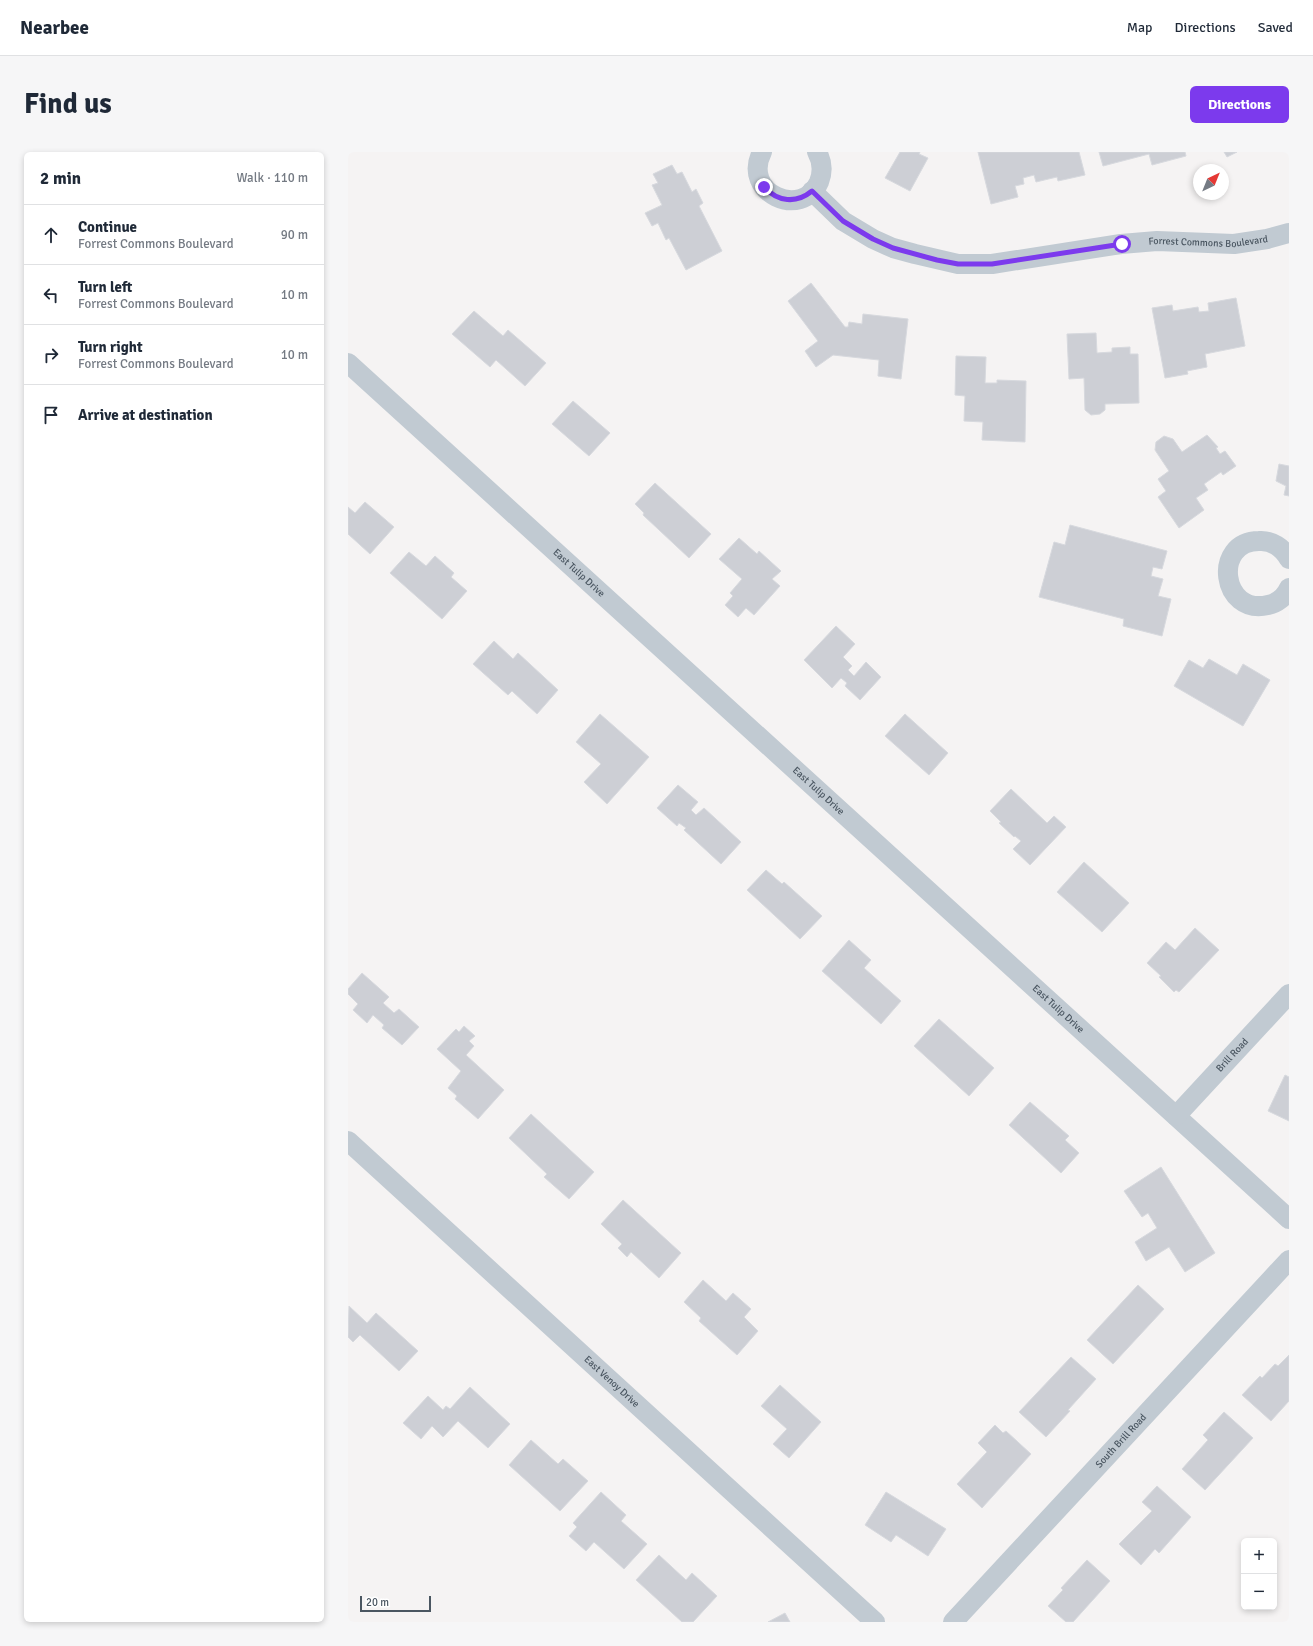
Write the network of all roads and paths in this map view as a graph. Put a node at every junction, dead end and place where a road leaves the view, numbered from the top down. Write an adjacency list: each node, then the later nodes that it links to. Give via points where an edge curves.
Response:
1 (762, 152): 3 (street, via 758,173 769,193 791,200 799,199)
2 (817, 152): 3 (street, via 821,161 821,177)
3 (812, 191): 4 (street, Forrest Commons Boulevard, via 843,221 873,239 893,248 958,264 992,264 1157,241 1239,244)
4 (1289, 233)
5 (348, 363): 9 (street, East Tulip Drive)
6 (1289, 558): 7 (street, via 1279,546 1258,540 1239,548 1234,553 1227,573 1234,593 1251,605 1272,604 1284,596)
7 (1289, 588)
8 (1289, 994): 9 (street, Brill Road)
9 (1176, 1116): 11 (street, East Tulip Drive)
10 (348, 1141): 13 (street, East Venoy Drive)
11 (1289, 1219)
12 (1289, 1260): 14 (street, South Brill Road)
13 (875, 1622)
14 (953, 1622)

